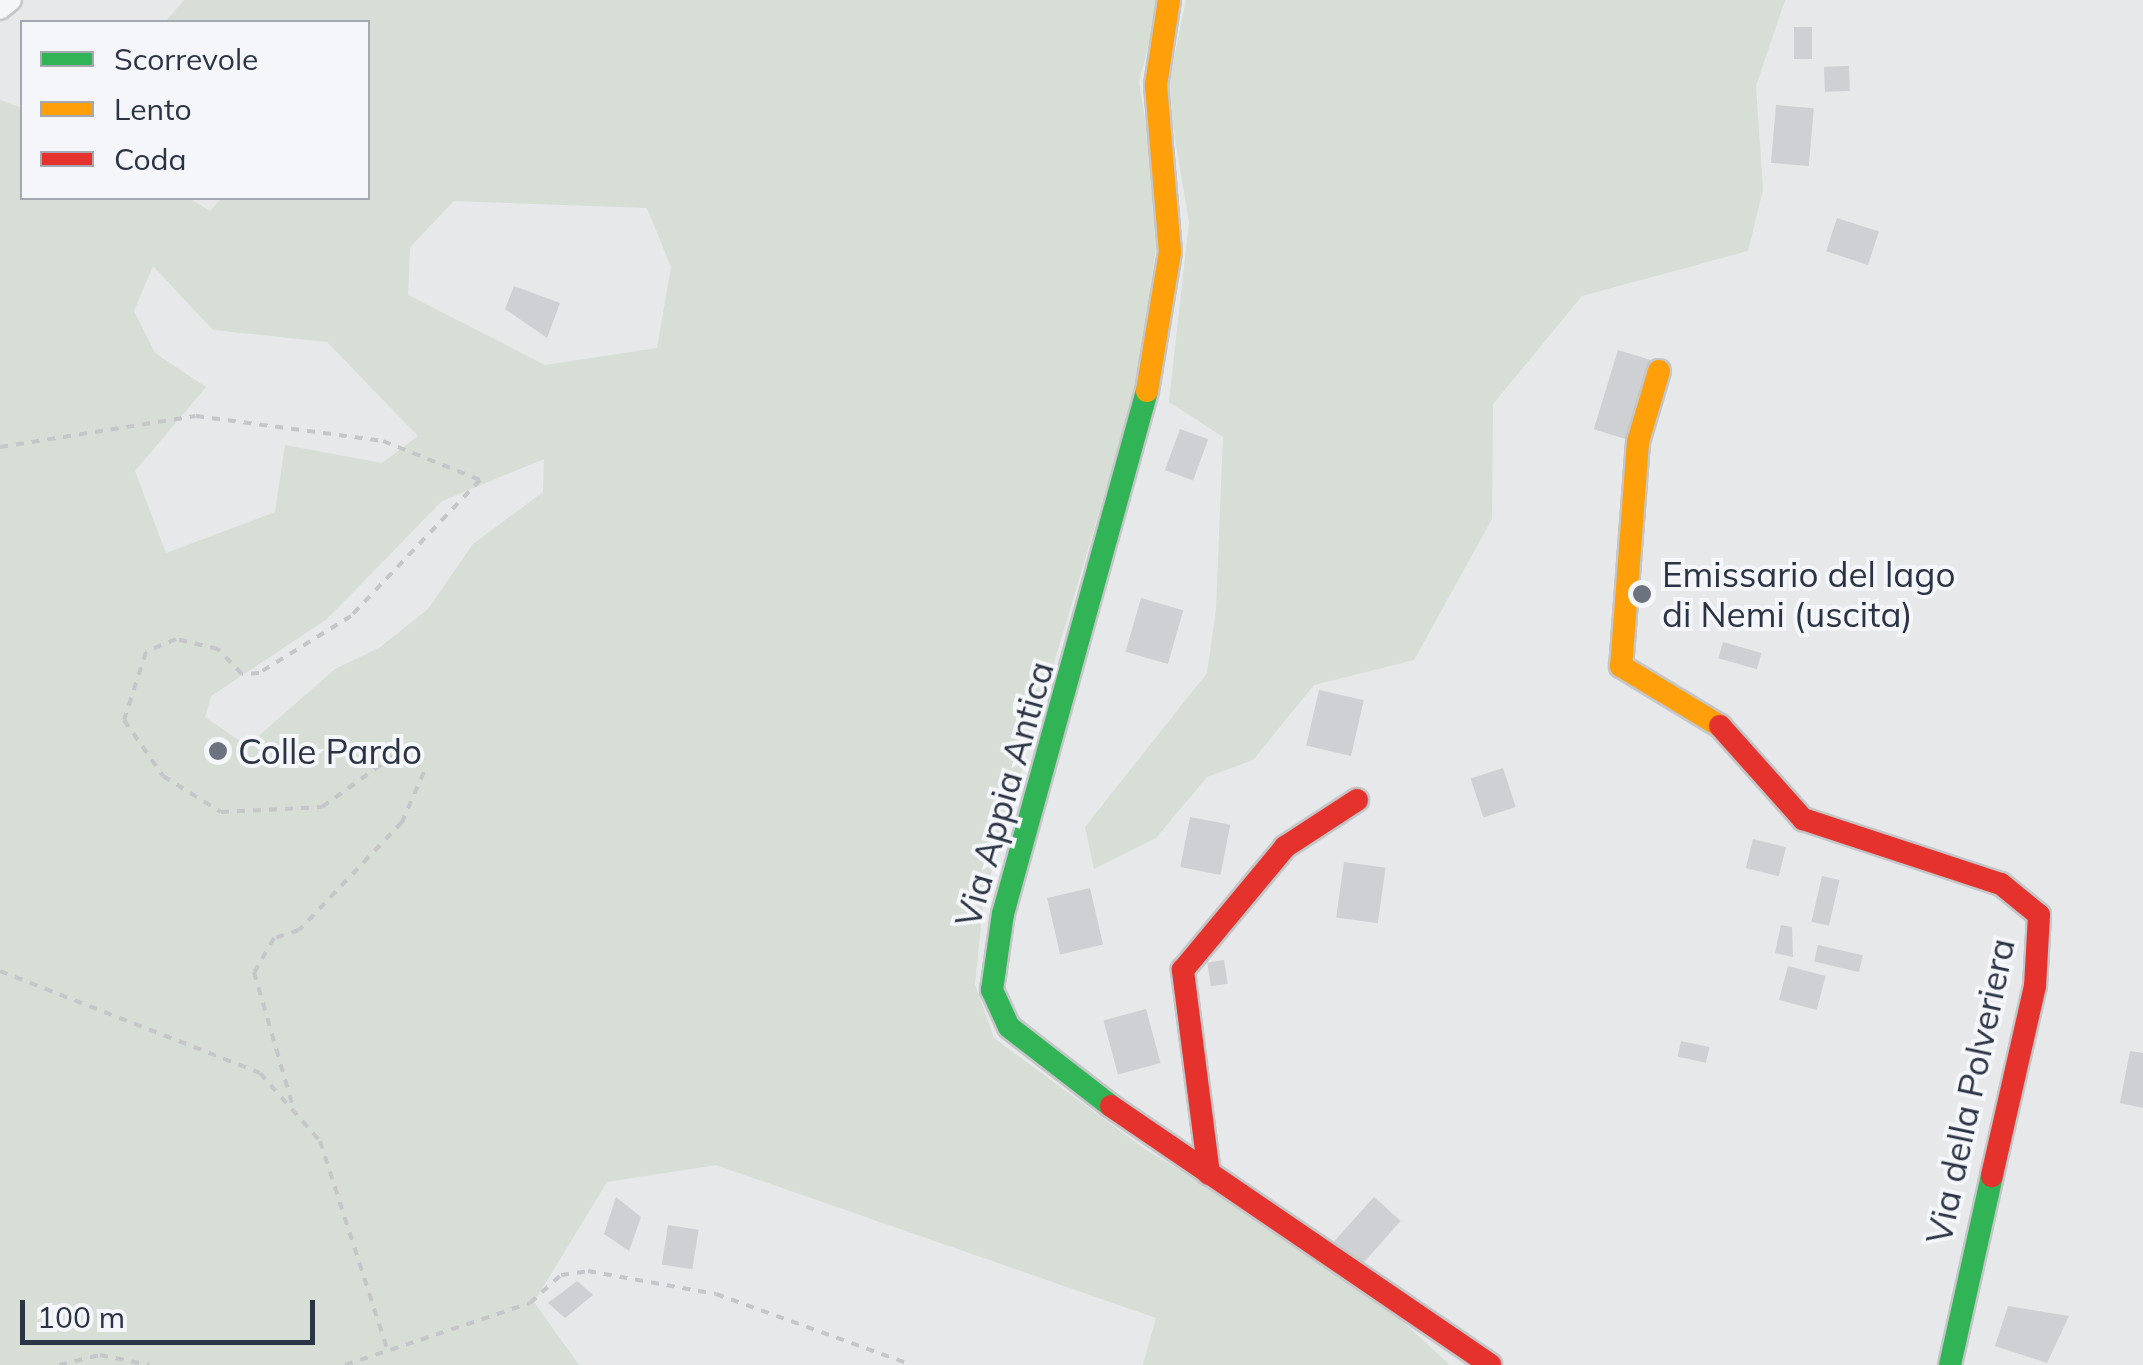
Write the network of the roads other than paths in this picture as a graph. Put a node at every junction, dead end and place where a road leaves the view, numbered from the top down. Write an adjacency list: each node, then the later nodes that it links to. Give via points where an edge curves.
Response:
1 (11, 0): 3 (street)
2 (1169, 0): 6 (street, Via Appia Antica, via 1156,70 1170,231 1156,356 991,980 1024,1044)
3 (0, 9)
4 (1660, 371): 8 (street, Via della Polveriera, via 1638,442 1621,666 1712,716 1804,819 2001,884 2038,910 2035,986)
5 (1357, 800): 6 (street, via 1285,847 1183,970)
6 (1209, 1174): 7 (street, Via Appia Antica)
7 (1490, 1365)
8 (1950, 1365)

